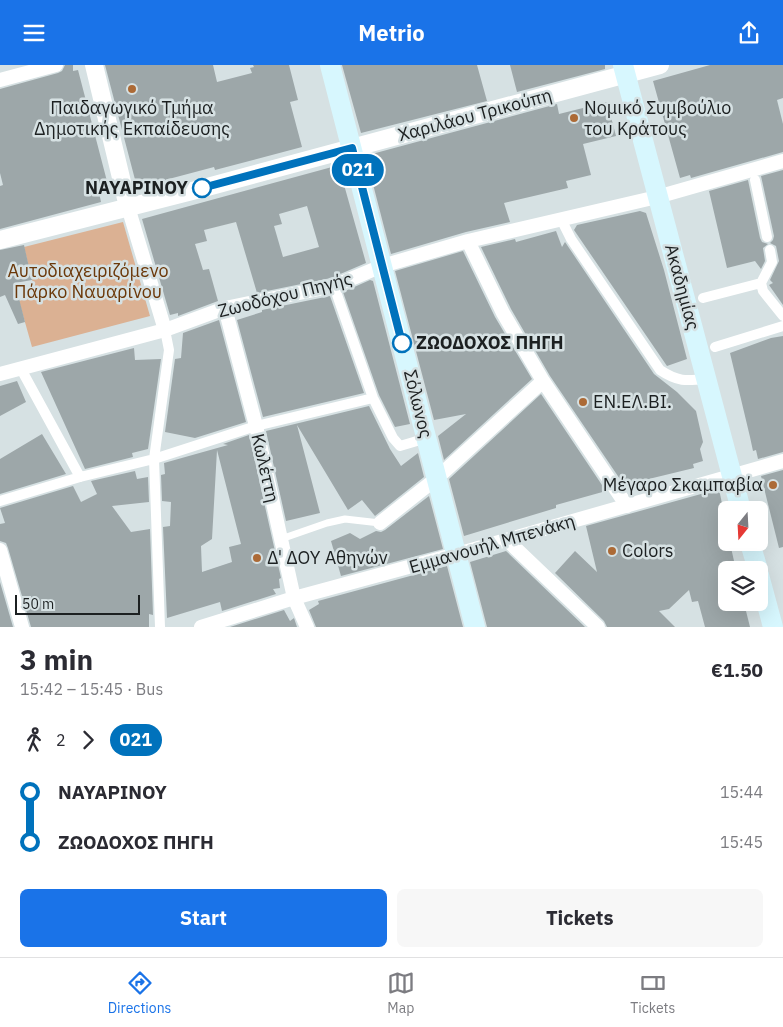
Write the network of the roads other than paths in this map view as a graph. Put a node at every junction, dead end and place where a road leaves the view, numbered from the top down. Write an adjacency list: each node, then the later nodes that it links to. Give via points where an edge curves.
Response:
1 (56, 65): 6 (street)
2 (94, 65): 11 (street)
3 (330, 65): 7 (main road, Σόλωνος)
4 (660, 65): 5 (street, Χαριλάου Τρικούπη)
5 (624, 70): 7 (street, Χαριλάου Τρικούπη); 10 (main road, Ακαδημίας)
6 (0, 80)
7 (352, 148): 11 (street, Χαριλάου Τρικούπη); 17 (main road, Σόλωνος)
8 (783, 161): 10 (street, Ζωοδόχου Πηγής)
9 (755, 180): 13 (street)
10 (658, 197): 12 (street, Ζωοδόχου Πηγής); 28 (main road, Ακαδημίας)
11 (128, 207): 14 (street, Χαριλάου Τρικούπη); 24 (street)
12 (561, 219): 15 (street, Ζωοδόχου Πηγής); 28 (street, via 571,239 660,370 672,378 687,381)
13 (767, 237)
14 (0, 240)
15 (468, 241): 17 (street, Ζωοδόχου Πηγής); 29 (street, via 503,313)
16 (770, 251): 18 (street, via 772,262)
17 (382, 266): 19 (street, Ζωοδόχου Πηγής); 32 (main road, Σόλωνος)
18 (761, 283): 20 (street); 22 (street, via 763,291)
19 (334, 286): 21 (street, Ζωοδόχου Πηγής); 30 (street)
20 (703, 298)
21 (225, 308): 24 (street, Ζωοδόχου Πηγής); 31 (street, Κωλέττη)
22 (783, 316)
23 (783, 326): 25 (street)
24 (165, 331): 26 (street, Ζωοδόχου Πηγής); 33 (street, via 169,351)
25 (715, 347)
26 (21, 369): 27 (street, Ζωοδόχου Πηγής); 36 (street)
27 (0, 374)
28 (706, 379): 35 (main road, Ακαδημίας)
29 (543, 381): 37 (street); 40 (street)
30 (373, 398): 31 (street); 32 (street, via 400,446)
31 (256, 426): 33 (street); 42 (street, Κωλέττη)
32 (426, 438): 37 (main road, Σόλωνος)
33 (154, 459): 36 (street); 49 (street)
34 (783, 461): 35 (street, Εμμανουήλ Μπενάκη)
35 (732, 475): 39 (main road, Ακαδημίας); 40 (street, Εμμανουήλ Μπενάκη)
36 (80, 477): 38 (street)
37 (437, 478): 41 (street); 45 (main road, Σόλωνος)
38 (0, 501)
39 (739, 501)
40 (627, 505): 43 (street, Εμμανουήλ Μπενάκη)
41 (380, 523): 42 (lane, via 344,519)
42 (282, 539): 46 (street, Κωλέττη)
43 (507, 540): 45 (street, Εμμανουήλ Μπενάκη); 53 (street)
44 (0, 550): 48 (street)
45 (456, 554): 46 (street, Εμμανουήλ Μπενάκη); 52 (main road, Σόλωνος)
46 (294, 598): 50 (street, Εμμανουήλ Μπενάκη); 51 (street, Κωλέττη)
47 (768, 608): 54 (main road)
48 (22, 627)
49 (160, 627)
50 (201, 627)
51 (307, 627)
52 (475, 627)
53 (598, 627)
54 (773, 627)

